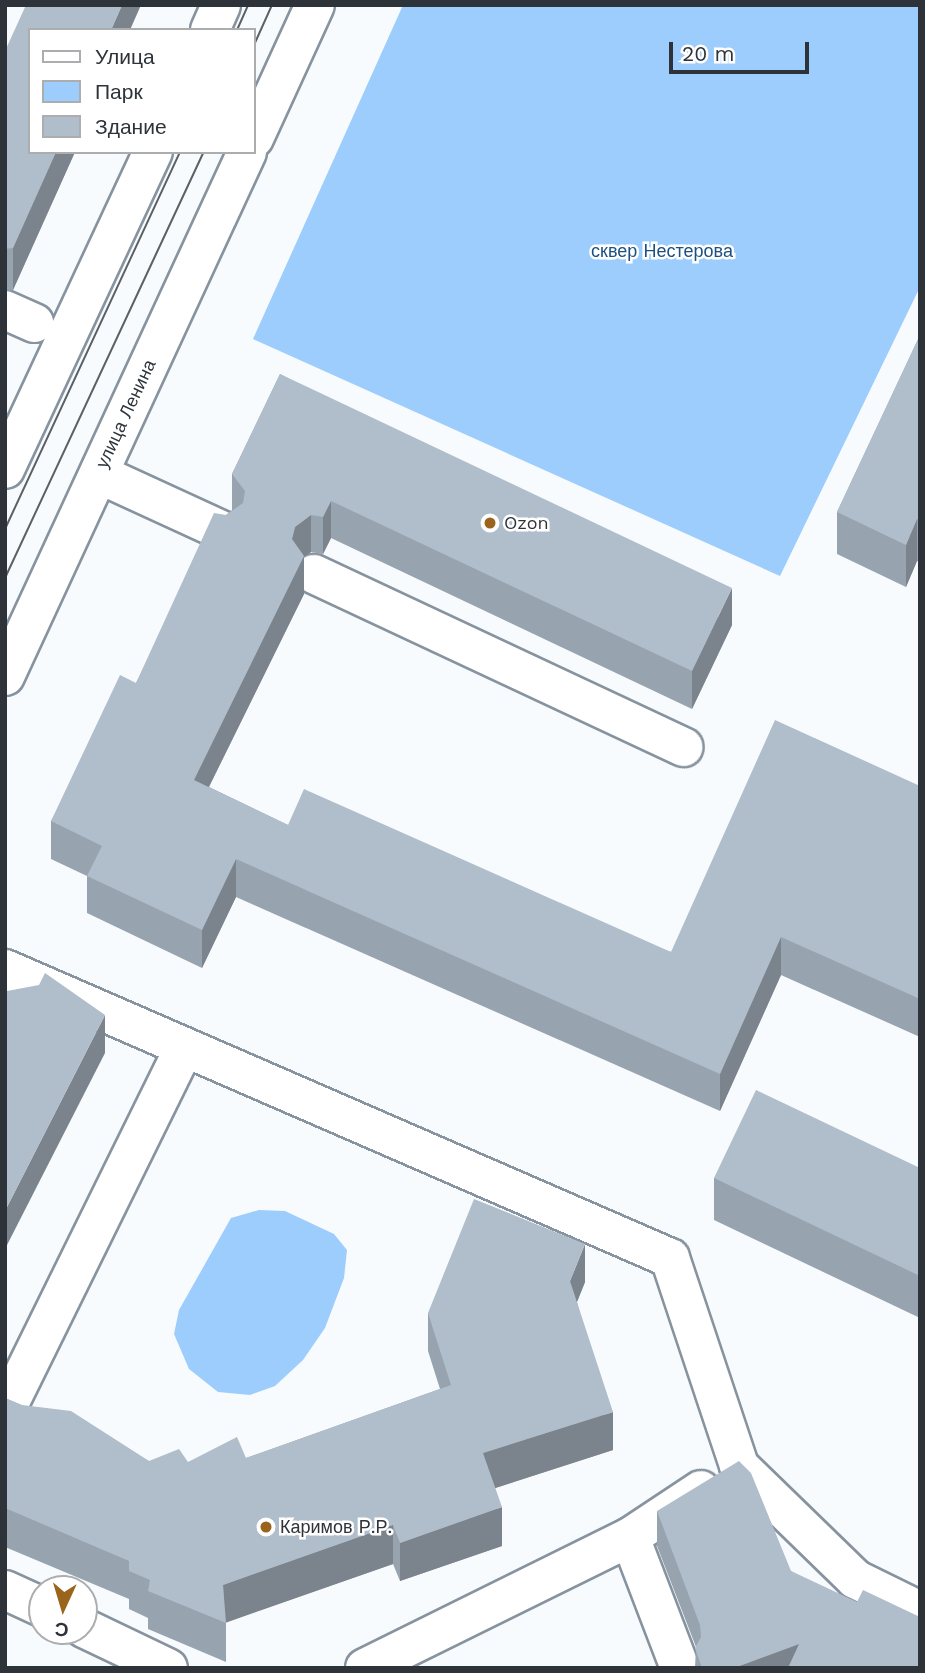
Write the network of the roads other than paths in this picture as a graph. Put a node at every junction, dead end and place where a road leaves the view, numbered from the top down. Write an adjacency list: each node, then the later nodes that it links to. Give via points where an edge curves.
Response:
1 (221, 5): 3 (street)
2 (315, 5): 4 (street)
3 (210, 28)
4 (256, 134)
5 (152, 154): 7 (street)
6 (246, 154): 8 (street, улица Ленина)
7 (5, 469)
8 (99, 474): 9 (street); 11 (street, улица Ленина)
9 (223, 531)
10 (314, 574): 12 (street)
11 (5, 676)
12 (683, 747)
13 (5, 969): 14 (street)
14 (183, 1050): 15 (street); 16 (street, via 670,1258)
15 (5, 1412)
16 (738, 1466): 17 (street); 20 (street, via 855,1579)
17 (630, 1537): 23 (street); 24 (street)
18 (5, 1590): 19 (street)
19 (28, 1601)
20 (920, 1611)
21 (98, 1635): 22 (street)
22 (167, 1668)
23 (365, 1668)
24 (680, 1668)

